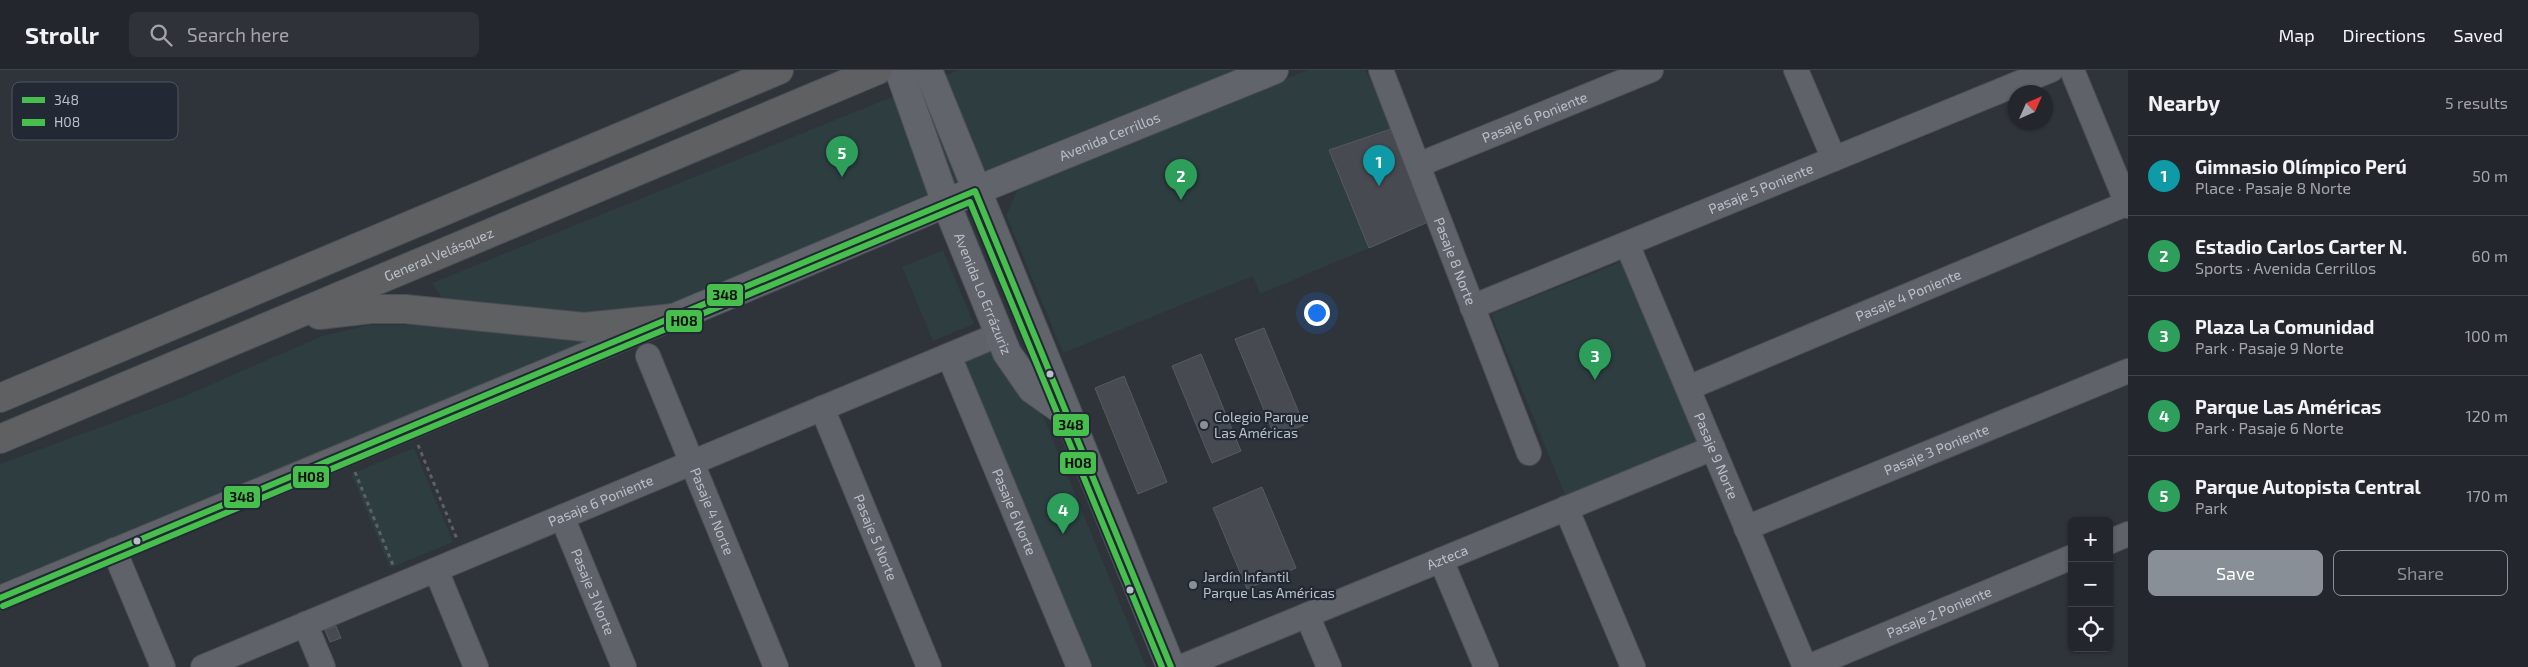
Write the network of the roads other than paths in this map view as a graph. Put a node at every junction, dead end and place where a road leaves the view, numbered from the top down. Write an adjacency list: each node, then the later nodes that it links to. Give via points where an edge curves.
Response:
1 (780, 70): 24 (highway)
2 (928, 70): 12 (main road)
3 (1274, 70): 12 (main road, Avenida Cerrillos)
4 (1381, 70): 11 (street, Pasaje 8 Norte)
5 (1651, 70): 11 (street, Pasaje 6 Poniente)
6 (1796, 70): 10 (street)
7 (2051, 70): 10 (street, Pasaje 5 Poniente)
8 (2072, 70): 14 (street)
9 (884, 71): 13 (main road, Avenida Lo Errázuriz); 18 (highway, General Velásquez)
10 (1834, 159): 15 (street, Pasaje 5 Poniente)
11 (1418, 165): 16 (street, Pasaje 8 Norte)
12 (975, 191): 13 (main road, Avenida Cerrillos); 26 (main road)
13 (946, 203): 17 (main road, Avenida Cerrillos); 19 (main road, Avenida Lo Errázuriz)
14 (2128, 204): 23 (street, Pasaje 4 Poniente)
15 (1627, 244): 16 (street, Pasaje 5 Poniente); 23 (street, Pasaje 9 Norte)
16 (1472, 307): 29 (street, Pasaje 8 Norte)
17 (674, 318): 18 (highway, via 584,327 439,311 371,309); 36 (street)
18 (271, 325): 27 (highway, General Velásquez)
19 (1000, 334): 21 (street, Pasaje 6 Poniente); 26 (main road, Avenida Lo Errázuriz, via 1014,365 1032,389)
20 (648, 356): 30 (street, Pasaje 4 Norte)
21 (949, 356): 25 (street, Pasaje 6 Poniente); 50 (street, Pasaje 6 Norte)
22 (2128, 372): 33 (street, Pasaje 3 Poniente)
23 (1688, 388): 28 (street, Pasaje 9 Norte)
24 (0, 398)
25 (822, 408): 30 (street, Pasaje 6 Poniente); 49 (street, Pasaje 5 Norte)
26 (1066, 413): 51 (main road)
27 (0, 439)
28 (1713, 448): 31 (street, Azteca); 33 (street, Pasaje 9 Norte)
29 (1529, 453)
30 (692, 463): 32 (street, Pasaje 6 Poniente); 48 (street, Pasaje 4 Norte)
31 (1566, 508): 37 (street, Azteca); 55 (street)
32 (562, 517): 39 (street, Pasaje 6 Poniente); 47 (street, Pasaje 3 Norte)
33 (1746, 528): 56 (street, Pasaje 9 Norte)
34 (2128, 534): 35 (street)
35 (2113, 540)
36 (114, 550): 40 (street); 43 (street)
37 (1441, 560): 41 (street, Azteca); 54 (street)
38 (2068, 560): 56 (street, Pasaje 2 Poniente)
39 (436, 570): 42 (street, Pasaje 6 Poniente); 46 (street)
40 (0, 598)
41 (1307, 615): 52 (street, Azteca); 53 (street)
42 (305, 624): 44 (street, Pasaje 6 Poniente); 45 (street)
43 (163, 667)
44 (203, 667)
45 (323, 667)
46 (476, 667)
47 (624, 667)
48 (776, 667)
49 (929, 667)
50 (1079, 667)
51 (1171, 667)
52 (1181, 667)
53 (1329, 667)
54 (1486, 667)
55 (1633, 667)
56 (1806, 667)

